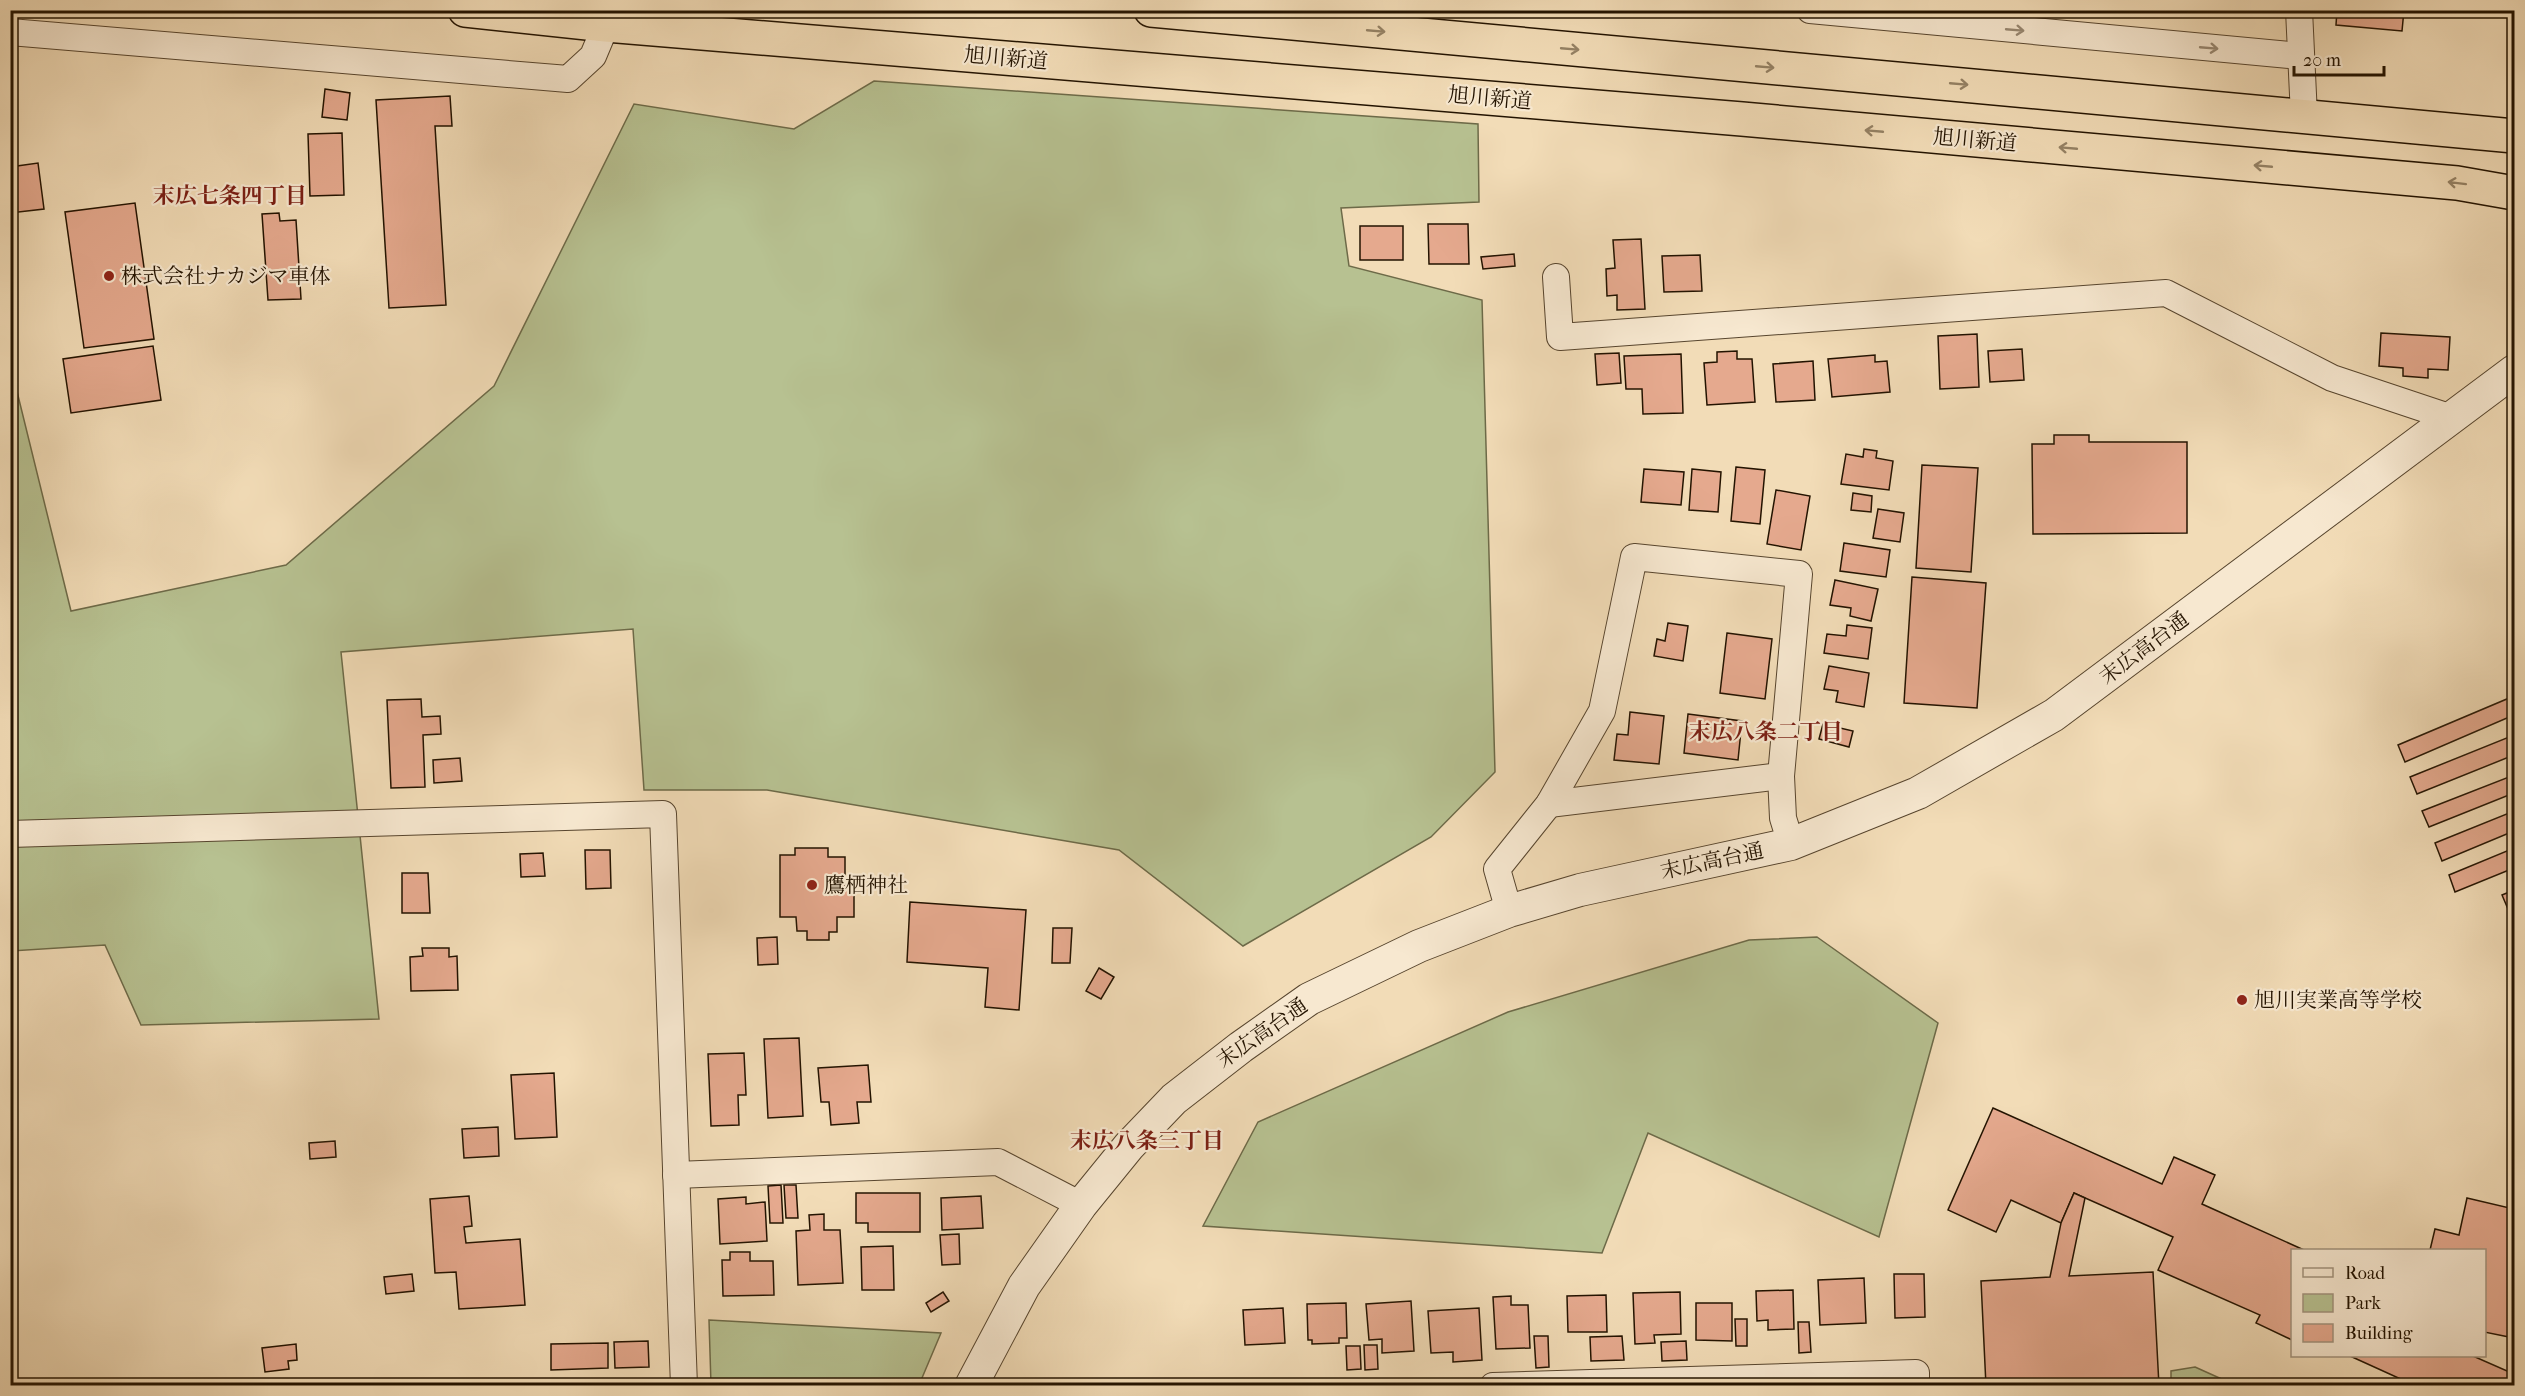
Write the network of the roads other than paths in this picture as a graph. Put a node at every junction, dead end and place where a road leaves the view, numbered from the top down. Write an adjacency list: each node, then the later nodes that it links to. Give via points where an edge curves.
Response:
1 (465, 10): 5 (highway, 旭川新道)
2 (1151, 10): 8 (highway, one-way to 8)
3 (1810, 10): 7 (street, one-way to 7)
4 (2299, 10): 7 (street)
5 (606, 25): 6 (street, via 593,56 568,79); 10 (highway, 旭川新道, one-way to 5, via 2457,183 1718,117)
6 (10, 32)
7 (2300, 56): 8 (street)
8 (2304, 116): 9 (highway)
9 (2514, 136)
10 (2514, 193)
11 (1556, 277): 13 (street, via 1560,337 2166,293 2331,378)
12 (2514, 371): 13 (street, 末広高台通)
13 (2452, 418): 17 (street, 末広高台通, via 2054,715 1918,793)
14 (1781, 776): 15 (street); 15 (street, via 1798,574 1634,556 1602,711); 17 (street, via 1783,818)
15 (1549, 804): 18 (street, via 1497,869)
16 (10, 834): 19 (street, via 663,814)
17 (1791, 844): 18 (street, 末広高台通, via 1580,890)
18 (1509, 911): 20 (street, 末広高台通, via 1419,946 1309,999 1174,1099 1128,1146)
19 (676, 1175): 20 (street, via 999,1162); 22 (street)
20 (1081, 1205): 23 (street, 末広高台通, via 1023,1286)
21 (1564, 1384): 24 (street); 25 (street, via 1916,1373)
22 (684, 1386)
23 (971, 1386)
24 (1493, 1386)
25 (1916, 1386)

